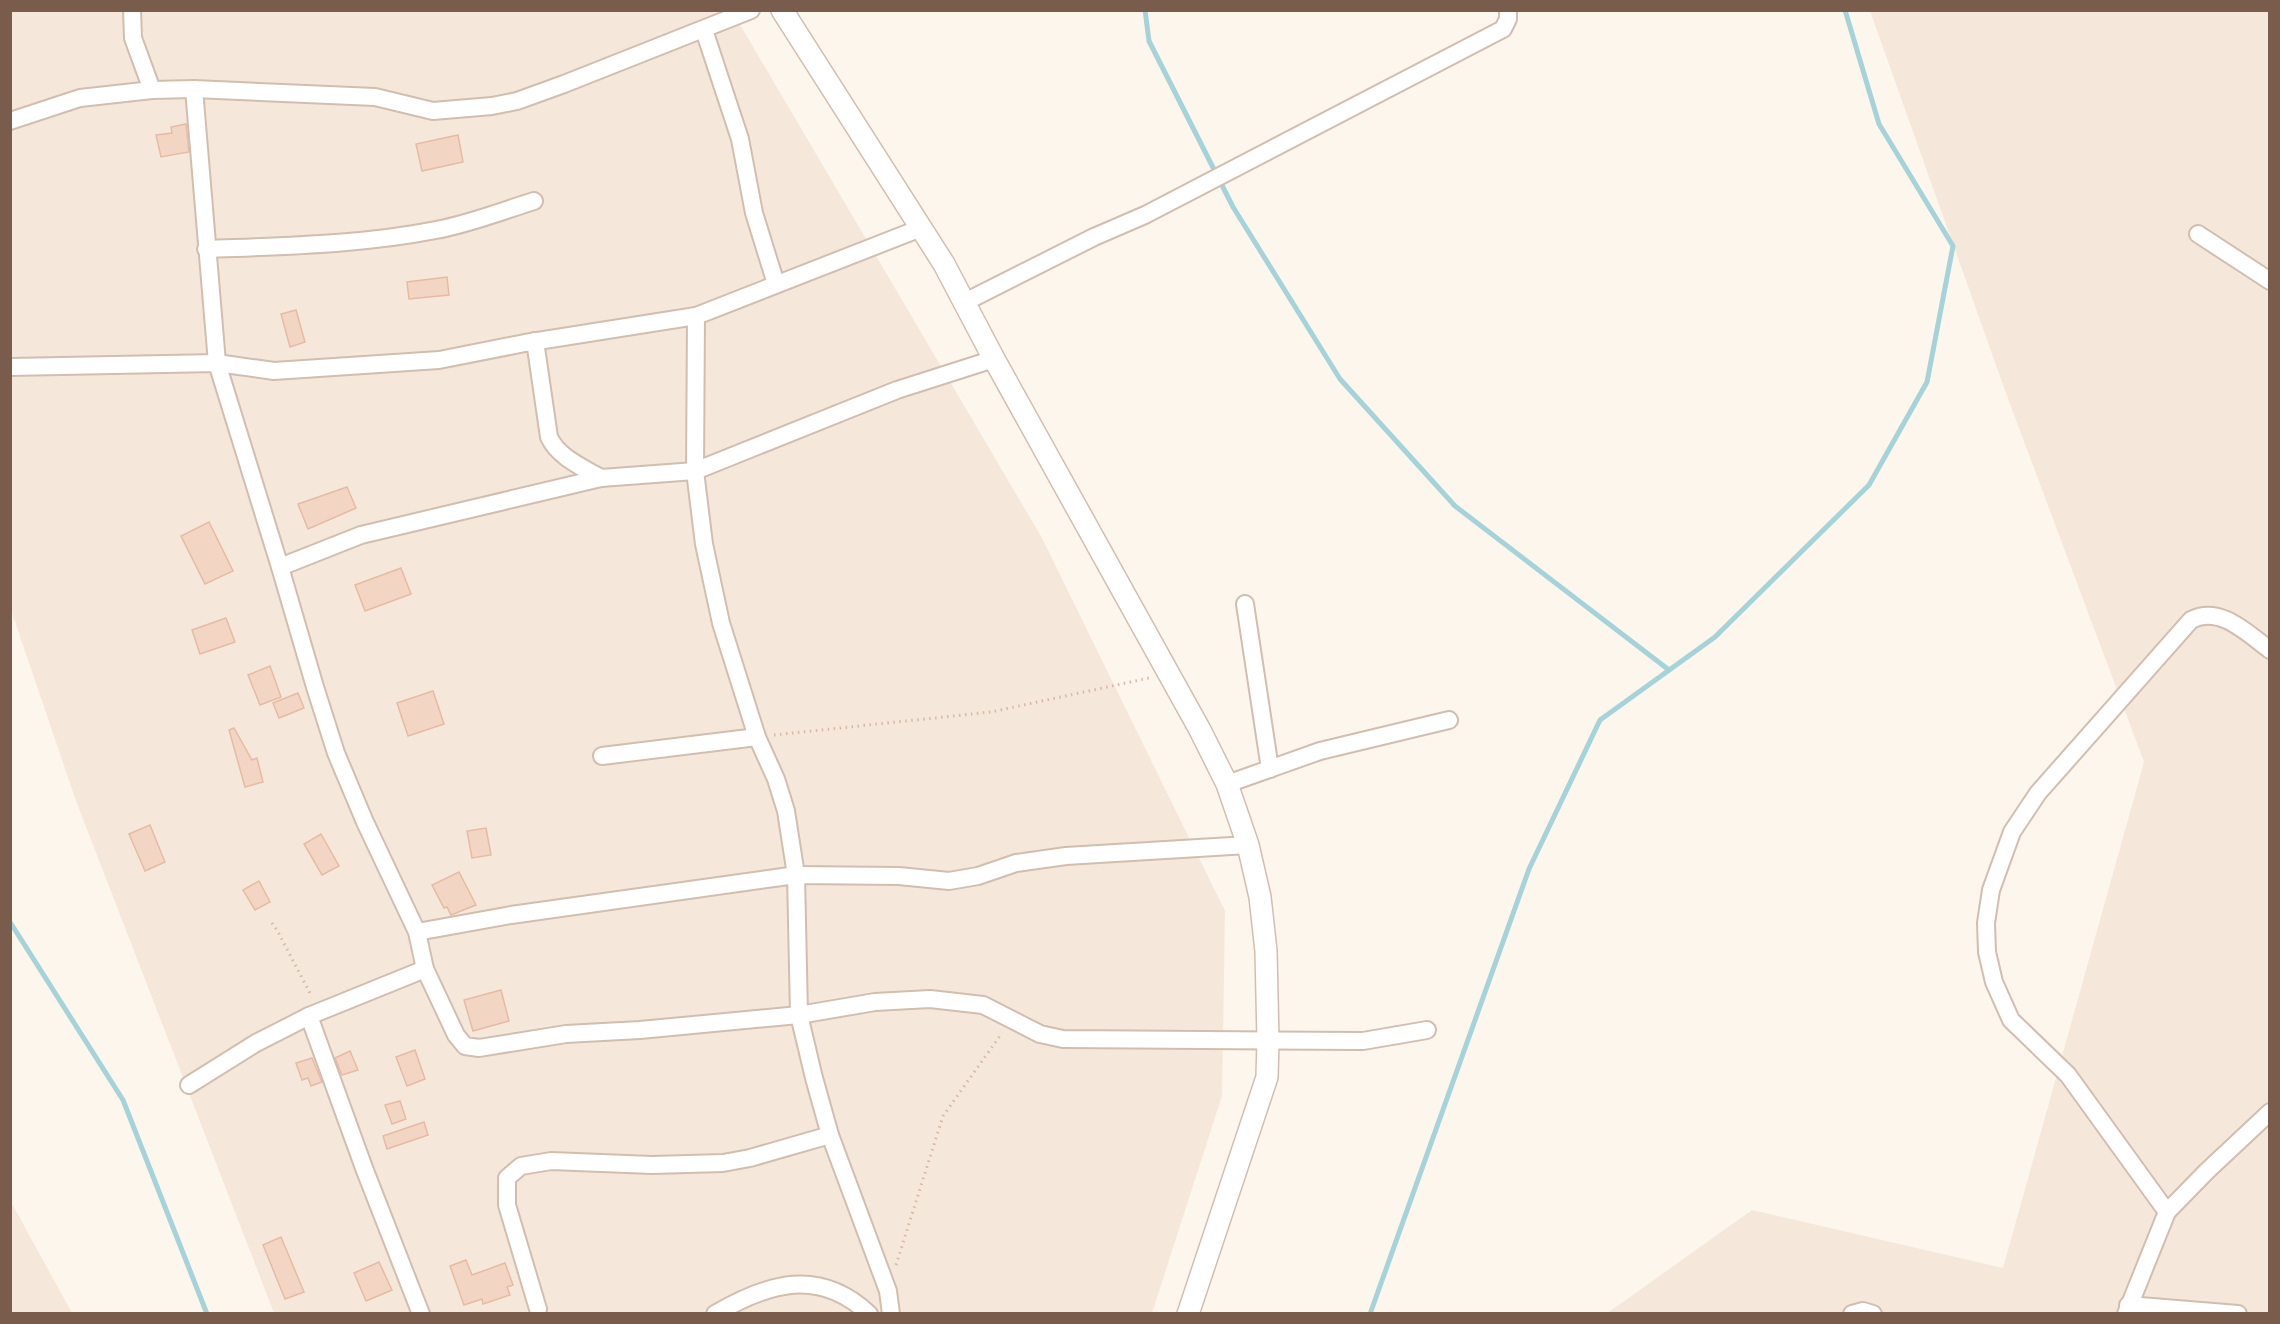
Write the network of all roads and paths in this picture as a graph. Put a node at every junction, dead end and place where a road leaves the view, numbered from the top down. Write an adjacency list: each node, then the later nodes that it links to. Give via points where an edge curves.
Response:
1 (132, 10): 7 (street, via 133,38)
2 (751, 10): 5 (street)
3 (782, 10): 10 (street)
4 (1508, 10): 15 (street, via 1503,29 1144,215)
5 (704, 30): 6 (street, via 517,101 464,109 433,111 375,97); 14 (street, via 740,139 754,213)
6 (194, 89): 7 (street); 12 (street)
7 (152, 90): 8 (street, via 80,98)
8 (10, 121)
9 (534, 201): 12 (street, via 439,230 373,240)
10 (921, 228): 14 (street); 15 (street)
11 (2198, 234): 13 (street)
12 (206, 249): 19 (street)
13 (2270, 281)
14 (776, 284): 16 (street)
15 (963, 303): 18 (street)
16 (696, 316): 17 (street); 21 (street)
17 (536, 341): 19 (street, via 420,362 274,371); 22 (street, via 553,446)
18 (994, 359): 21 (street, via 897,390); 26 (street)
19 (217, 363): 20 (street); 23 (street)
20 (10, 367)
21 (694, 471): 22 (street); 28 (street, via 721,623)
22 (601, 478): 23 (street, via 360,535)
23 (280, 567): 35 (street, via 336,753)
24 (1245, 604): 30 (street)
25 (2270, 650): 45 (street, via 2224,618 2201,615 2191,620 2038,793 2012,832 1992,890 1986,923 1987,952 1994,982 2011,1020 2068,1075)
26 (1170, 674): 28 (path, via 991,712); 31 (street)
27 (1449, 720): 30 (street, via 1320,751)
28 (757, 737): 29 (street); 33 (street, via 786,811)
29 (602, 756)
30 (1270, 769): 31 (street)
31 (1227, 784): 32 (street)
32 (1248, 845): 33 (street, via 1066,856 1016,863 978,876 950,880); 41 (street, via 1260,897)
33 (796, 875): 35 (street); 38 (street)
34 (272, 923): 37 (path)
35 (417, 932): 36 (street)
36 (425, 969): 37 (street); 38 (street, via 456,1035 465,1046 479,1048 566,1034)
37 (314, 1014): 42 (street, via 256,1043); 49 (street, via 364,1168)
38 (799, 1014): 39 (street, via 875,1002 930,999 983,1005); 44 (street)
39 (1012, 1020): 41 (street, via 1040,1034 1063,1039); 46 (path, via 943,1116)
40 (1427, 1030): 41 (street, via 1363,1041)
41 (1268, 1041): 53 (street, via 1267,1077)
42 (189, 1084)
43 (2270, 1112): 45 (street)
44 (830, 1135): 46 (street); 47 (street, via 723,1163 551,1161 520,1166 507,1178 507,1205)
45 (2167, 1212): 48 (street)
46 (888, 1291): 52 (street)
47 (538, 1309)
48 (2127, 1309): 56 (street)
49 (421, 1314)
50 (715, 1314): 51 (street, via 762,1292 802,1283 842,1294)
51 (869, 1314)
52 (891, 1314)
53 (1188, 1314)
54 (1852, 1314): 55 (street)
55 (1873, 1314)
56 (2238, 1314)

